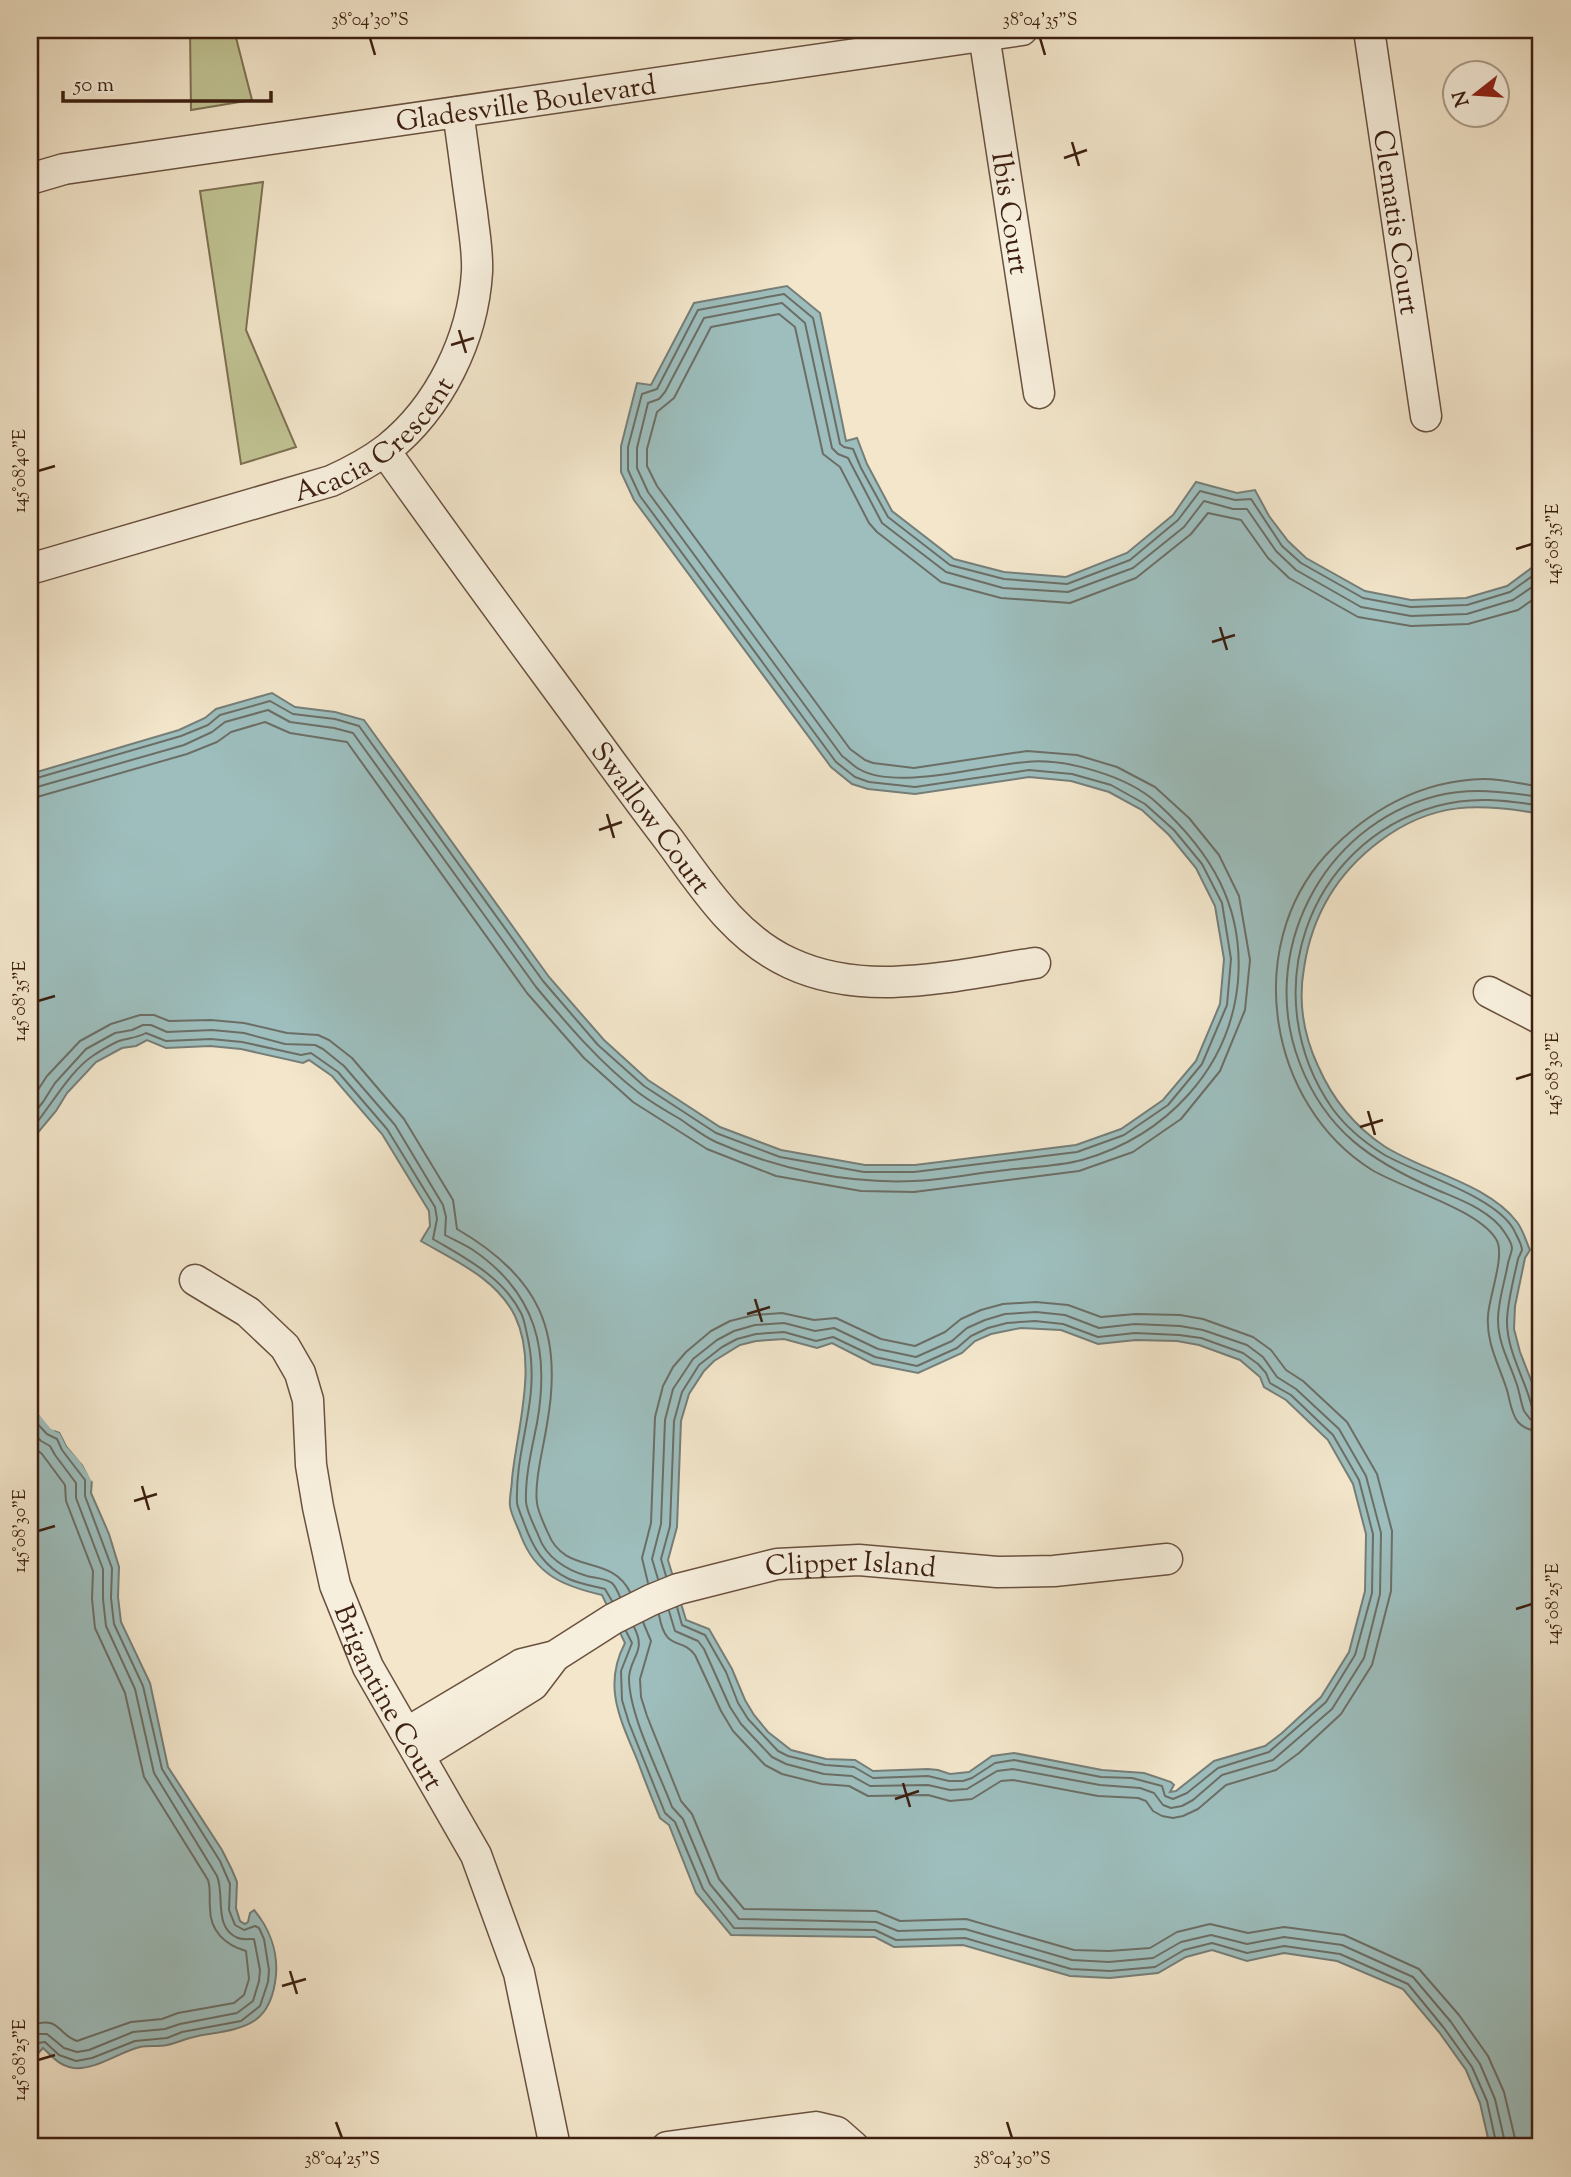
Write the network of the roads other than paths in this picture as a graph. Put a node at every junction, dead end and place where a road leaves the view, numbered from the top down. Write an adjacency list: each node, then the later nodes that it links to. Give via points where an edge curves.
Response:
1 (1022, 30): 3 (street, Gladesville Boulevard)
2 (1369, 30): 7 (street, Clematis Court)
3 (984, 35): 4 (street, Gladesville Boulevard); 6 (street, Ibis Court)
4 (458, 112): 5 (street, Gladesville Boulevard, via 64,169); 8 (street, Acacia Crescent, via 477,253 471,317 437,393 414,424)
5 (30, 179)
6 (1039, 393)
7 (1426, 416)
8 (385, 451): 9 (street, Acacia Crescent, via 331,481); 10 (street, Swallow Court, via 614,768 724,914 755,943 790,964 872,983 918,981)
9 (30, 569)
10 (1035, 963)
11 (1489, 992): 12 (street)
12 (1541, 1019)
13 (195, 1280): 15 (street, Brigantine Court, via 248,1312 285,1347 300,1373 308,1401 318,1507 335,1585 368,1667)
14 (1167, 1559): 15 (street, Clipper Island, via 997,1572 859,1560 777,1564 678,1589 613,1619 555,1656 533,1685)
15 (414, 1744): 16 (street, Brigantine Court, via 477,1855 519,1973)
16 (555, 2147)
17 (667, 2147): 18 (street, via 816,2127 837,2132)
18 (854, 2147)

